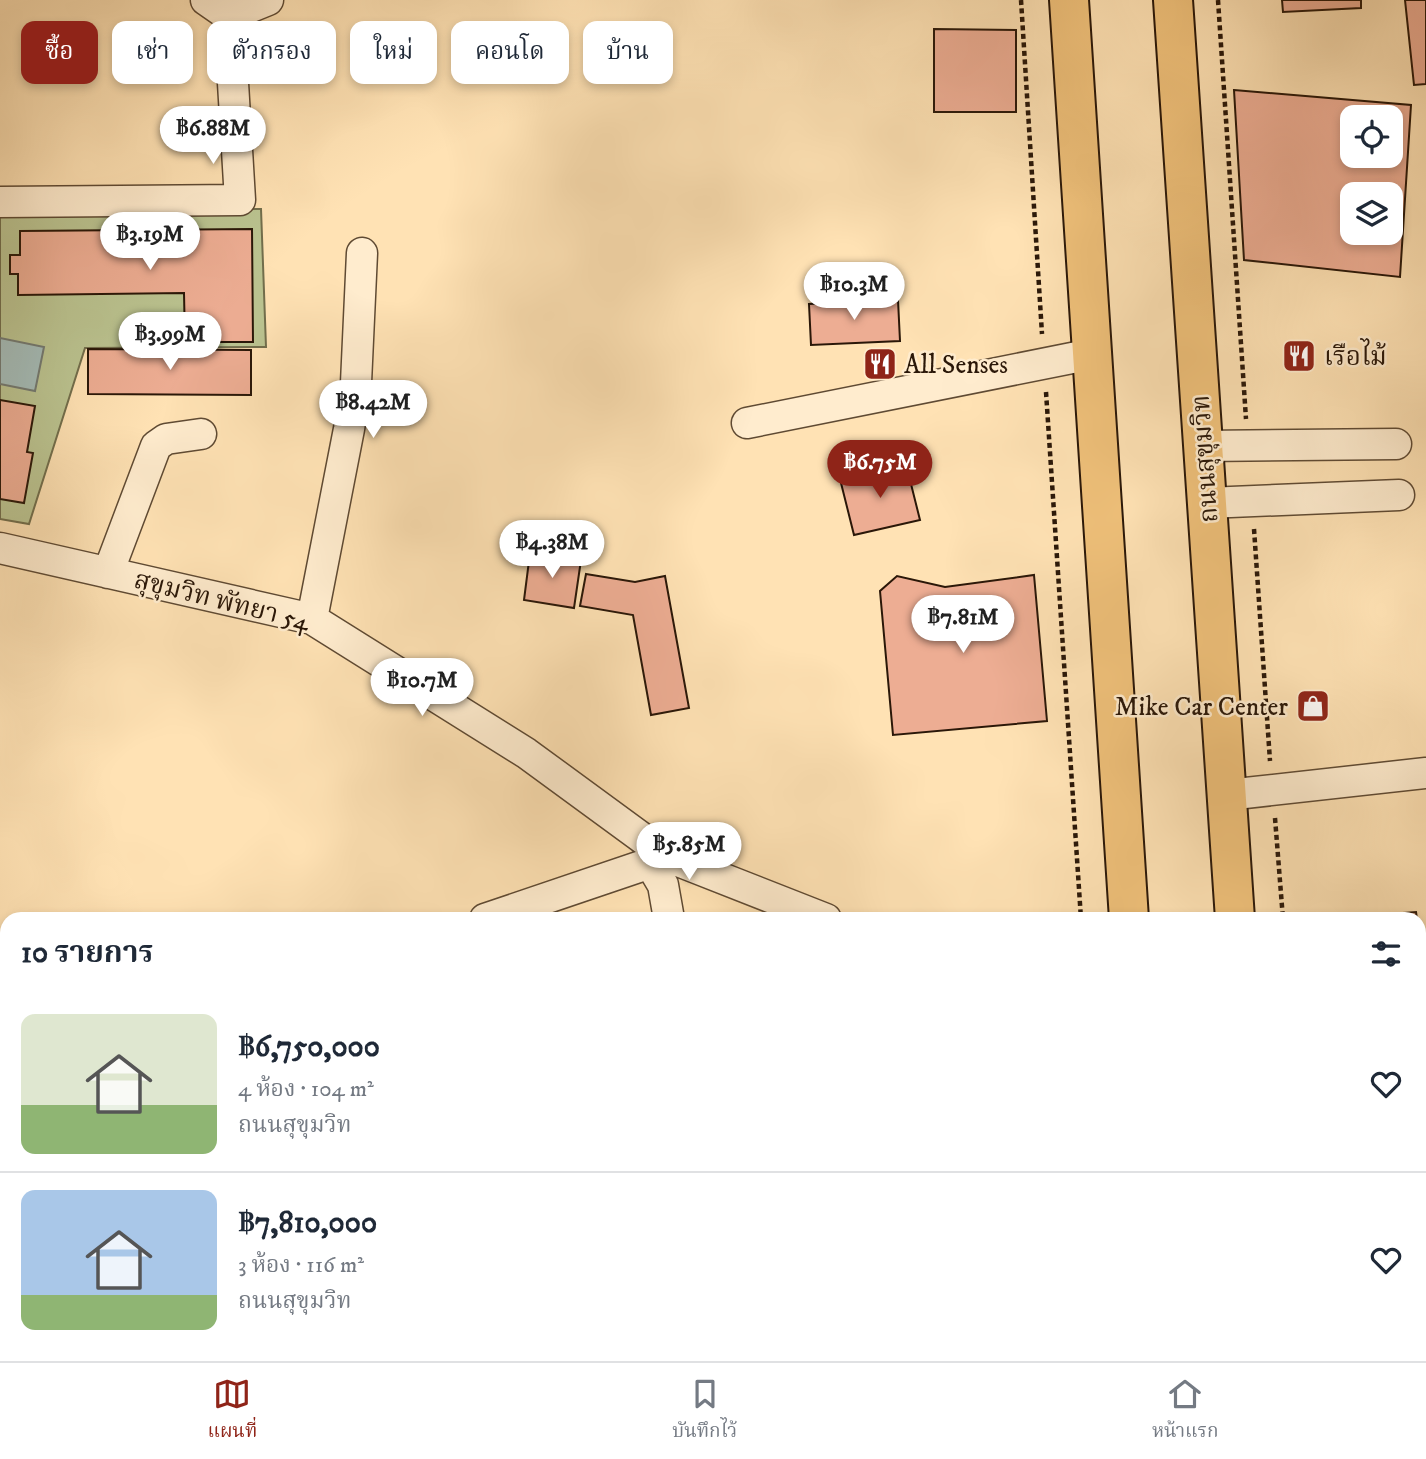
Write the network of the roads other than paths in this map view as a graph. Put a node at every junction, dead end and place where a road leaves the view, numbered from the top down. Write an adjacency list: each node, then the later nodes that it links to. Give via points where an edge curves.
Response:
1 (268, 0): 4 (street)
2 (1069, 0): 7 (highway)
3 (1173, 0): 11 (highway, ถนนสุขุมวิท)
4 (218, 8): 5 (street, via 240,200)
5 (0, 202)
6 (362, 253): 16 (street, via 356,383)
7 (1092, 354): 8 (street); 23 (highway)
8 (747, 423)
9 (201, 434): 15 (street, via 166,439 156,446)
10 (1396, 444): 11 (street)
11 (1203, 446): 13 (highway, ถนนสุขุมวิท)
12 (1399, 495): 13 (street)
13 (1207, 503): 18 (highway, ถนนสุขุมวิท)
14 (0, 548): 15 (street, สุขุมวิท พัทยา 54)
15 (108, 573): 16 (street, สุขุมวิท พัทยา 54)
16 (312, 619): 19 (street, สุขุมวิท พัทยา 54, via 526,754)
17 (1426, 774): 18 (street)
18 (1227, 795): 24 (highway, ถนนสุขุมวิท)
19 (659, 860): 20 (street); 21 (street); 22 (street, สุขุมวิท พัทยา 54)
20 (506, 912)
21 (668, 912)
22 (806, 912)
23 (1129, 912)
24 (1235, 912)

